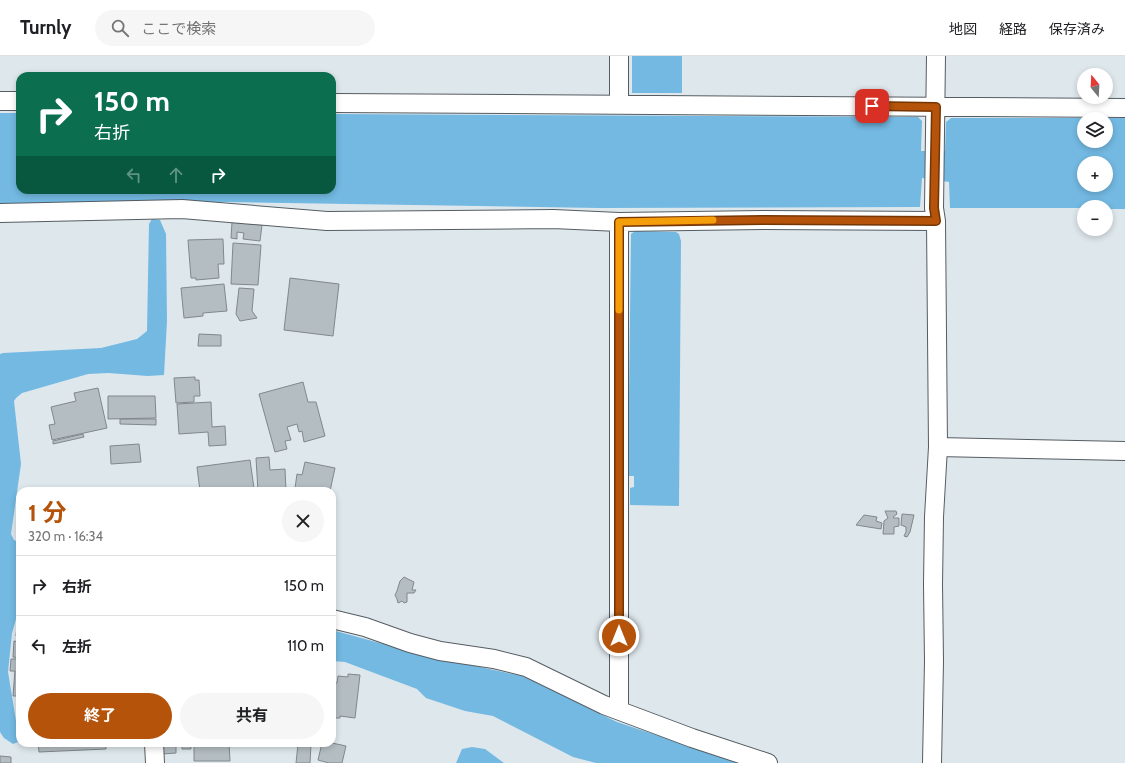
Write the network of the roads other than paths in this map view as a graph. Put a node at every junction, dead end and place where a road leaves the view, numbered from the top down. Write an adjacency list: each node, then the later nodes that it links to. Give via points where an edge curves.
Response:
1 (619, 56): 6 (street)
2 (936, 56): 8 (street)
3 (0, 101): 4 (street)
4 (16, 101)
5 (336, 104): 6 (street)
6 (619, 105): 8 (street)
7 (1125, 108): 8 (street)
8 (936, 112): 10 (street)
9 (0, 213): 11 (street, via 182,209 327,221 553,219)
10 (935, 214): 11 (street); 12 (street)
11 (619, 222): 15 (street)
12 (938, 447): 13 (street); 19 (street, via 933,584)
13 (1125, 450)
14 (336, 620): 15 (street, via 440,651 494,659 526,667)
15 (619, 710): 18 (street)
16 (154, 747): 17 (street)
17 (155, 763)
18 (768, 763)
19 (932, 763)

